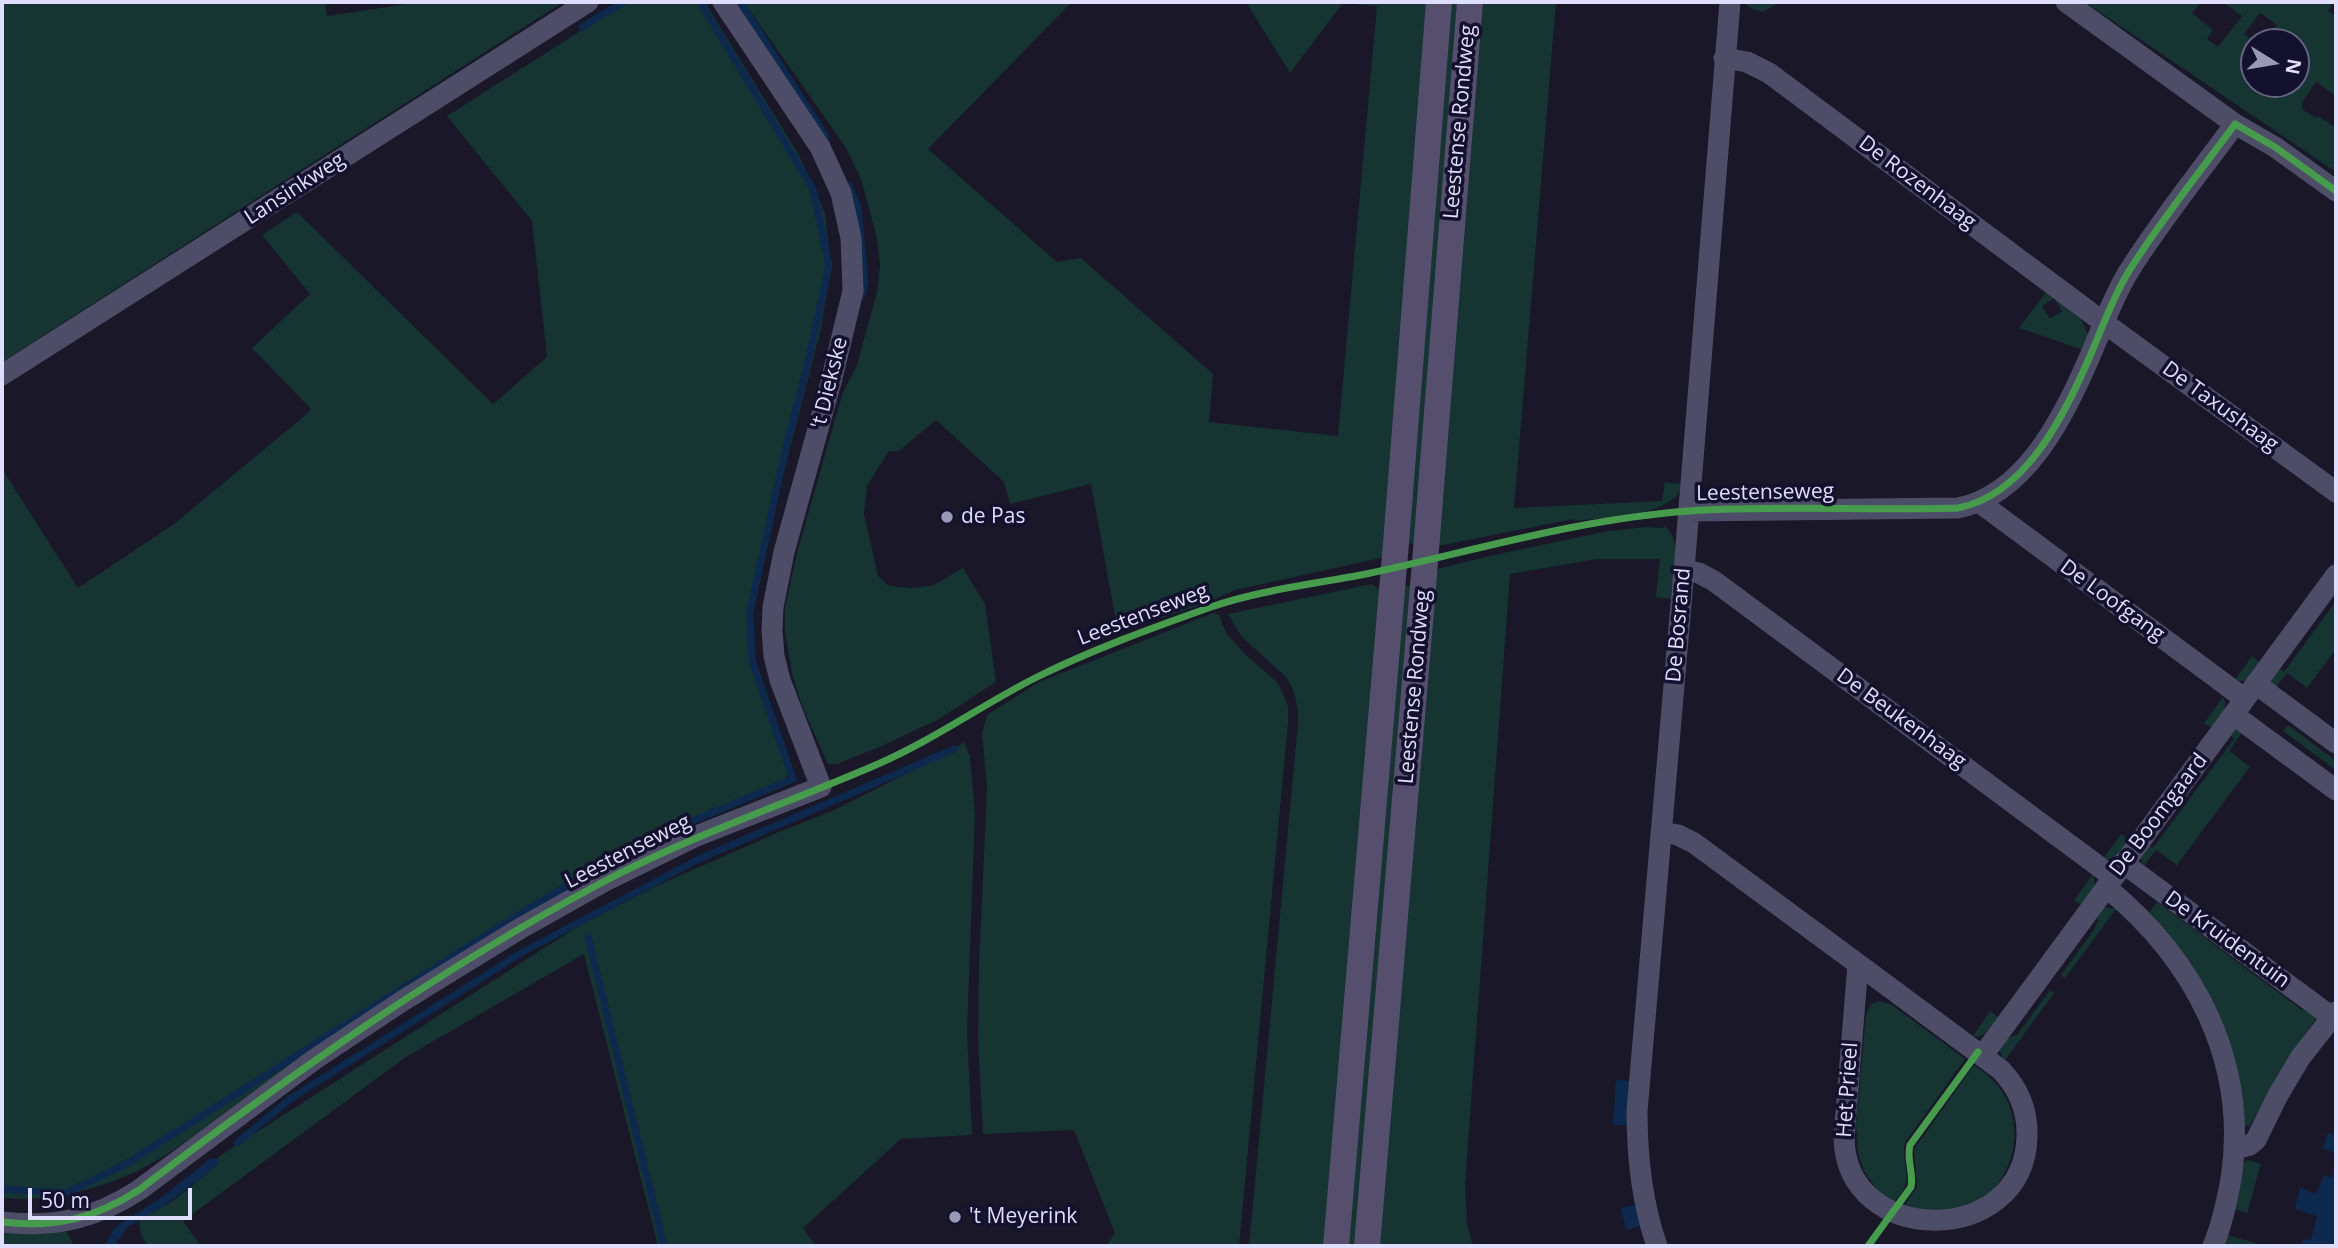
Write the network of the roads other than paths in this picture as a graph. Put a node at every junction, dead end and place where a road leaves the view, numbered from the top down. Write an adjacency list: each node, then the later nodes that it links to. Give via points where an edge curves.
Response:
1 (588, 2): 11 (street, Lansinkweg)
2 (723, 2): 19 (street, 't Diekske, via 820,147 841,193 851,238 853,291 773,607 774,656 780,680)
3 (1439, 2): 28 (main road, Leestense Rondweg)
4 (1470, 2): 29 (main road, Leestense Rondweg)
5 (1730, 2): 7 (street, De Bosrand)
6 (2066, 2): 8 (street)
7 (1724, 58): 10 (street, De Rozenhaag, via 1769,73); 14 (street, De Bosrand)
8 (2235, 124): 9 (street); 10 (street, Leestenseweg, via 2129,271)
9 (2336, 191)
10 (2103, 322): 12 (street, De Taxushaag); 13 (street, Leestenseweg, via 2087,366 2040,448 2013,481)
11 (2, 375)
12 (2336, 492)
13 (1979, 502): 14 (street, Leestenseweg, via 1937,509); 17 (street, De Loofgang)
14 (1688, 511): 15 (street, De Bosrand)
15 (1684, 570): 21 (street, De Bosrand); 22 (street, De Beukenhaag, via 1714,581)
16 (2336, 575): 17 (street, De Boomgaard)
17 (2245, 699): 18 (street); 20 (street); 22 (street, De Boomgaard)
18 (2336, 743)
19 (821, 787): 27 (street, Leestenseweg, via 694,837 521,928 315,1059 110,1208 61,1222)
20 (2336, 790)
21 (1662, 832): 23 (street, Het Prieel, via 1694,843); 30 (street, De Bosrand, via 1637,1111 1639,1170)
22 (2114, 876): 24 (street, De Kruidentuin); 25 (street, De Boomgaard); 26 (street, via 2201,999 2227,1065)
23 (1858, 964): 25 (street, Het Prieel); 25 (street, Het Prieel, via 1844,1148 1861,1192 1890,1217 1923,1228 1964,1224 1990,1210 2014,1184 2027,1148 2025,1114 2009,1079)
24 (2334, 1014): 26 (street, via 2300,1058 2256,1140)
25 (1983, 1055)
26 (2235, 1149): 31 (street)
27 (2, 1222)
28 (1336, 1246)
29 (1367, 1246)
30 (1657, 1246)
31 (2213, 1246)

